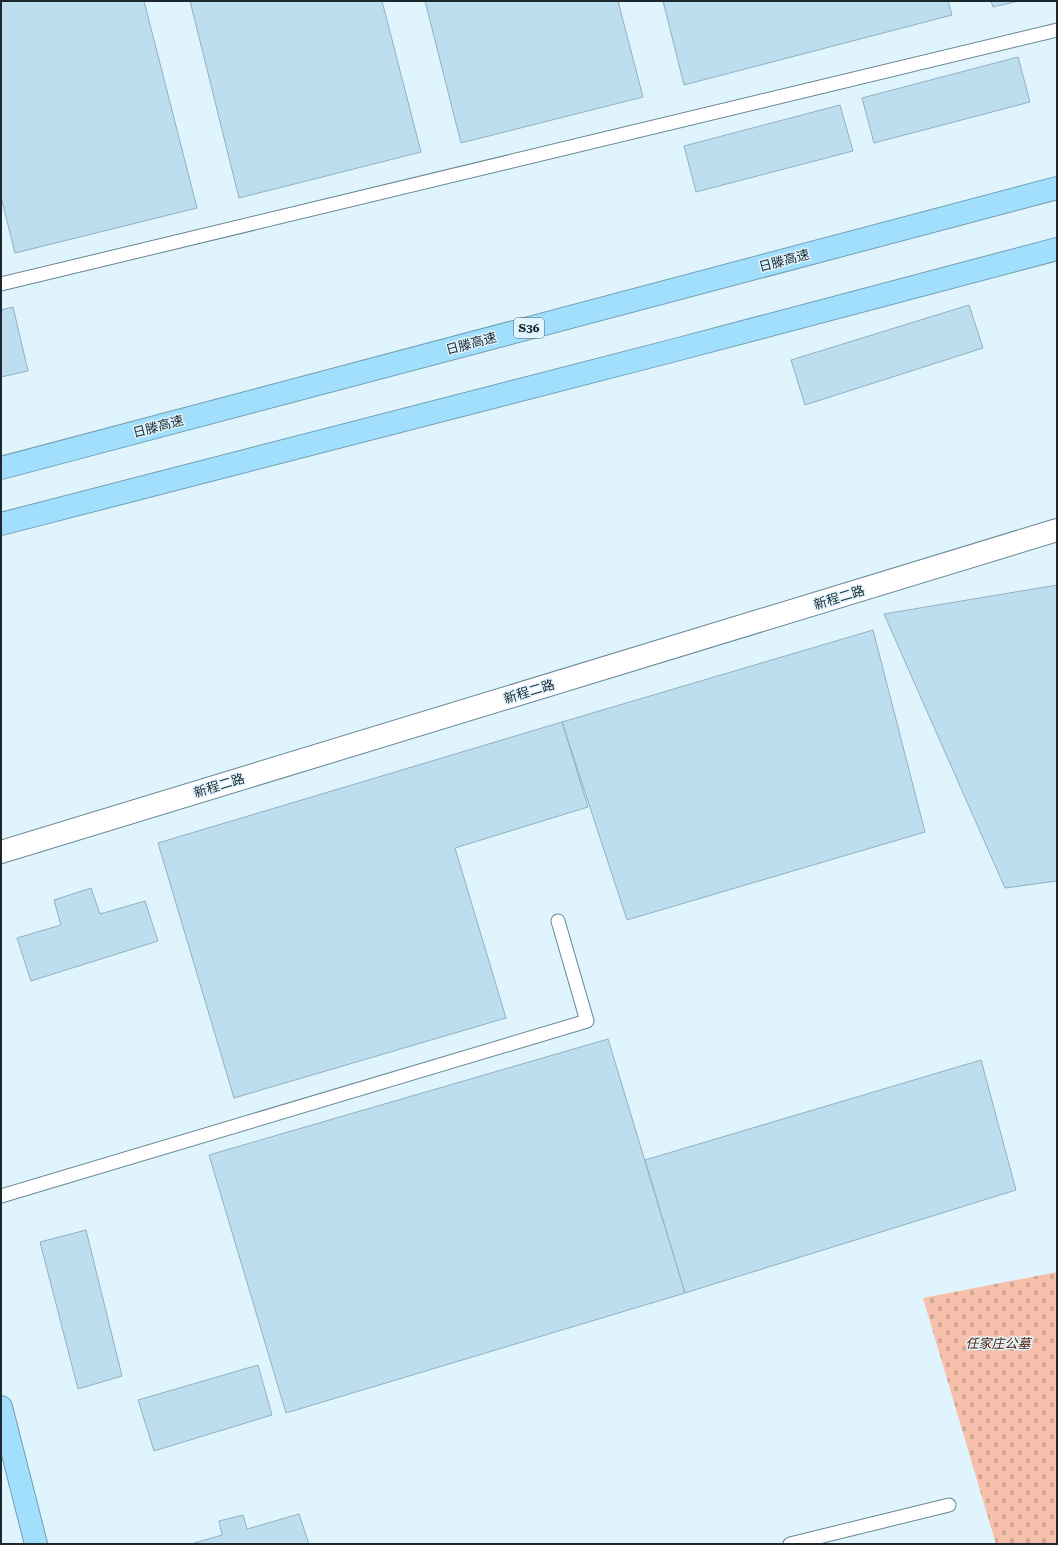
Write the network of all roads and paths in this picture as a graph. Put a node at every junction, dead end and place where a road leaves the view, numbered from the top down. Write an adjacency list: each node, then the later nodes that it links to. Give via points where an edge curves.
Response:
1 (1057, 30): 4 (lane)
2 (1057, 188): 5 (highway, 日滕高速 / S36)
3 (1057, 249): 6 (highway)
4 (1, 284)
5 (1, 468)
6 (1, 524)
7 (1057, 530): 8 (street, 新程二路)
8 (1, 852)
9 (558, 921): 10 (lane, via 587,1021)
10 (1, 1196)
11 (1, 1407): 13 (highway)
12 (949, 1505): 14 (lane)
13 (36, 1544)
14 (790, 1544)

